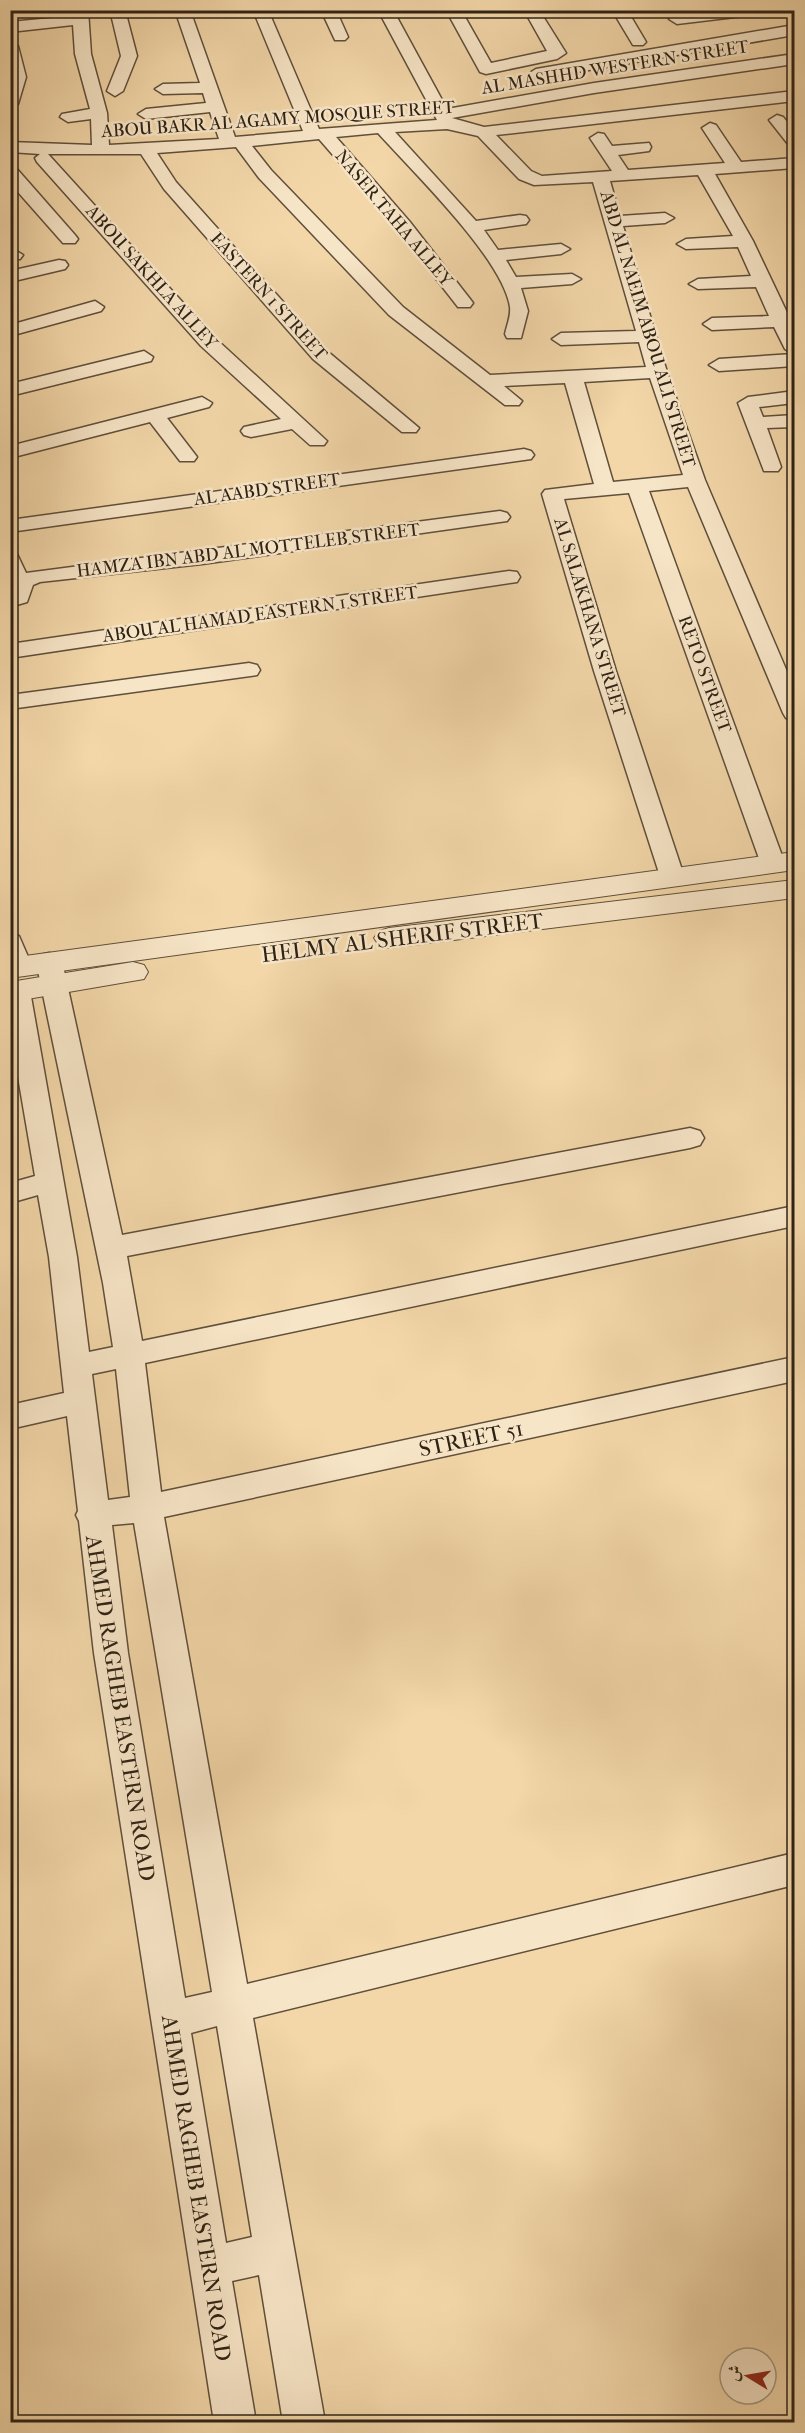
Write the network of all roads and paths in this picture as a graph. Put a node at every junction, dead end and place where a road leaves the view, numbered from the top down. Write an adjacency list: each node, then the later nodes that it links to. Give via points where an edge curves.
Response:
1 (117, 10): 28 (street, via 129,56)
2 (182, 10): 26 (street)
3 (260, 10): 41 (street, NASER TAHA ALLEY)
4 (328, 10): 16 (street)
5 (385, 10): 34 (street)
6 (453, 10): 23 (street)
7 (531, 10): 21 (street)
8 (619, 10): 18 (street)
9 (752, 10): 12 (street)
10 (762, 10): 15 (street)
11 (85, 14): 13 (street); 33 (street, via 86,72)
12 (677, 20)
13 (10, 27)
14 (795, 30): 15 (street)
15 (778, 31): 20 (street); 24 (street)
16 (340, 37)
17 (667, 37): 18 (street)
18 (638, 42): 21 (street)
19 (10, 46): 31 (street, via 18,77)
20 (795, 50)
21 (557, 54): 23 (street)
22 (795, 59): 34 (street, AL MASHHD WESTERN STREET)
23 (488, 70): 25 (street)
24 (536, 74)
25 (468, 75)
26 (209, 88): 27 (street); 32 (street)
27 (163, 89)
28 (115, 91)
29 (467, 94): 34 (street)
30 (795, 96): 40 (street)
31 (10, 104)
32 (215, 107): 35 (street); 43 (street)
33 (99, 113): 36 (street); 47 (street)
34 (441, 113): 39 (street, ABOU BAKR AL AGAMY MOSQUE STREET); 40 (street, ABOU BAKR AL AGAMY MOSQUE STREET)
35 (146, 114)
36 (68, 117)
37 (777, 120): 42 (street)
38 (710, 128): 50 (street)
39 (383, 129): 41 (street, ABOU BAKR AL AGAMY MOSQUE STREET); 59 (street)
40 (484, 132): 54 (street, ABOU BAKR AL AGAMY MOSQUE STREET, via 530,178 550,181)
41 (318, 135): 43 (street, ABOU BAKR AL AGAMY MOSQUE STREET); 71 (street, NASER TAHA ALLEY, via 404,226)
42 (795, 140)
43 (234, 142): 46 (street, ABOU BAKR AL AGAMY MOSQUE STREET); 85 (street, via 396,310)
44 (10, 147): 48 (street, ABOU BAKR AL AGAMY MOSQUE STREET)
45 (644, 147): 53 (street, via 602,145)
46 (145, 148): 47 (street, ABOU BAKR AL AGAMY MOSQUE STREET); 94 (street, EASTERN 1 STREET, via 170,185 320,355)
47 (101, 150): 48 (street, ABOU BAKR AL AGAMY MOSQUE STREET)
48 (50, 155): 52 (street); 92 (street, ABOU SAKHLA ALLEY, via 154,286 210,344)
49 (789, 163): 50 (street, ABOU BAKR AL AGAMY MOSQUE STREET); 55 (street)
50 (736, 167): 51 (street, ABOU BAKR AL AGAMY MOSQUE STREET)
51 (704, 170): 53 (street, ABOU BAKR AL AGAMY MOSQUE STREET); 61 (street)
52 (11, 173): 60 (street)
53 (623, 175): 54 (street, ABOU BAKR AL AGAMY MOSQUE STREET)
54 (600, 177): 58 (street, ABD AL NAEIM ABOU ALI STREET)
55 (795, 184)
56 (665, 218): 58 (street)
57 (520, 220): 59 (street)
58 (613, 222): 77 (street, ABD AL NAEIM ABOU ALI STREET)
59 (471, 227): 64 (street)
60 (69, 239)
61 (744, 241): 62 (street); 68 (street)
62 (686, 244)
63 (561, 249): 64 (street)
64 (493, 256): 69 (street)
65 (59, 265): 66 (street)
66 (10, 277)
67 (572, 279): 69 (street)
68 (763, 280): 70 (street); 73 (street)
69 (509, 283): 76 (street, via 519,304)
70 (698, 284)
71 (464, 303)
72 (95, 307): 75 (street)
73 (784, 312): 74 (street); 79 (street)
74 (712, 324)
75 (10, 331)
76 (514, 334)
77 (647, 336): 78 (street); 83 (street, ABD AL NAEIM ABOU ALI STREET)
78 (561, 339)
79 (793, 342)
80 (144, 357): 86 (street)
81 (795, 360): 82 (street)
82 (718, 365)
83 (657, 372): 84 (street); 101 (street, ABD AL NAEIM ABOU ALI STREET)
84 (573, 377): 85 (street); 103 (street)
85 (483, 381): 88 (street)
86 (10, 390)
87 (795, 397): 93 (street, via 750,401)
88 (512, 401)
89 (202, 403): 90 (street)
90 (154, 415): 97 (street); 99 (street)
91 (795, 421): 93 (street)
92 (297, 422): 95 (street); 96 (street, ABOU SAKHLA ALLEY)
93 (755, 423): 100 (street)
94 (408, 428)
95 (251, 431)
96 (317, 441)
97 (10, 452)
98 (524, 455): 105 (street, AL AABD STREET)
99 (187, 457)
100 (771, 467)
101 (695, 480): 102 (street, AL SALAKHANA STREET); 111 (street, ABD AL NAEIM ABOU ALI STREET)
102 (637, 485): 103 (street, AL SALAKHANA STREET); 112 (street, RETO STREET)
103 (605, 488): 113 (street, AL SALAKHANA STREET, via 552,494)
104 (500, 517): 107 (street, HAMZA IBN ABD AL MOTTELEB STREET, via 202,558 37,576 23,581)
105 (10, 526)
106 (510, 577): 108 (street, ABOU AL HAMAD EASTERN 1 STREET)
107 (13, 579)
108 (10, 651)
109 (249, 670): 110 (street)
110 (10, 702)
111 (795, 713)
112 (784, 863): 113 (street)
113 (672, 876): 115 (street)
114 (795, 889): 115 (street, HELMY AL SHERIF STREET, via 203,962)
115 (24, 972): 117 (street, AHMED RAGHEB EASTERN ROAD); 120 (street)
116 (690, 1138): 120 (street)
117 (49, 1182): 118 (street); 122 (street, AHMED RAGHEB EASTERN ROAD)
118 (10, 1193)
119 (795, 1216): 121 (street)
120 (111, 1248): 121 (street)
121 (129, 1355): 122 (street); 126 (street)
122 (76, 1366): 124 (street, AHMED RAGHEB EASTERN ROAD)
123 (795, 1369): 126 (street, STREET 51)
124 (80, 1401): 125 (street); 127 (street, AHMED RAGHEB EASTERN ROAD)
125 (10, 1417)
126 (147, 1508): 127 (street, STREET 51); 129 (street)
127 (92, 1515): 130 (street, AHMED RAGHEB EASTERN ROAD)
128 (795, 1869): 129 (street)
129 (233, 2005): 130 (street); 131 (street)
130 (170, 2020): 132 (street, AHMED RAGHEB EASTERN ROAD)
131 (274, 2252): 132 (street); 134 (street)
132 (211, 2266): 133 (street, AHMED RAGHEB EASTERN ROAD)
133 (235, 2422)
134 (304, 2422)

